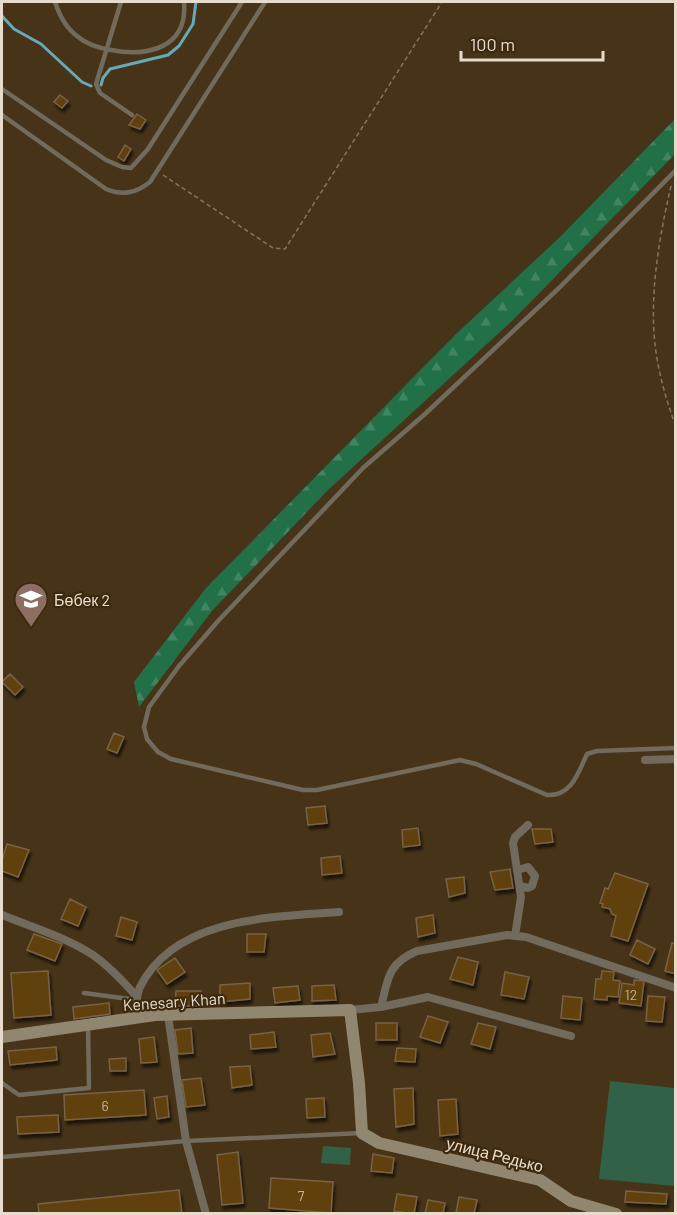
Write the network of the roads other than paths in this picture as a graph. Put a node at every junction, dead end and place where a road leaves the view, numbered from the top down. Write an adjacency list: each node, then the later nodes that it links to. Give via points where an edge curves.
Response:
1 (55, 2): 6 (lane, via 76,36)
2 (121, 2): 6 (lane)
3 (184, 2): 6 (lane, via 182,26 164,46 126,53)
4 (242, 2): 7 (lane, via 148,148 131,168 106,160)
5 (265, 2): 8 (lane, via 150,182 140,189 117,194 106,189)
6 (107, 49): 9 (lane, via 97,88)
7 (2, 89)
8 (2, 115)
9 (132, 115)
10 (675, 170): 11 (lane, via 559,288 355,477 179,666 149,708 144,727 147,739 171,759 303,790 460,760 547,795 556,795 569,789 587,754)
11 (675, 748)
12 (675, 759): 13 (street)
13 (645, 760)
14 (528, 825): 15 (street, via 514,837)
15 (517, 870): 16 (street); 16 (street, via 528,867 534,876 532,886)
16 (520, 886): 19 (street)
17 (339, 912): 22 (street, via 262,917 219,926 174,947 156,963)
18 (2, 915): 22 (street, via 60,937 92,955 116,974)
19 (515, 936): 20 (street); 23 (street, via 417,951 403,957 390,972)
20 (675, 988)
21 (84, 993): 22 (lane)
22 (137, 999): 26 (street)
23 (381, 1007): 24 (street); 28 (street, via 428,997)
24 (350, 1010): 25 (street, Kenesary Khan); 31 (street)
25 (168, 1015): 26 (street, Kenesary Khan); 32 (street)
26 (134, 1019): 27 (street, Kenesary Khan)
27 (88, 1025): 29 (street, Kenesary Khan); 30 (lane, via 89,1088 19,1095)
28 (571, 1036)
29 (2, 1037)
30 (2, 1083)
31 (362, 1133): 32 (lane); 35 (street, улица Редько, via 379,1143 540,1180 571,1201)
32 (186, 1141): 33 (lane); 34 (street)
33 (2, 1157)
34 (206, 1214)
35 (616, 1214)

